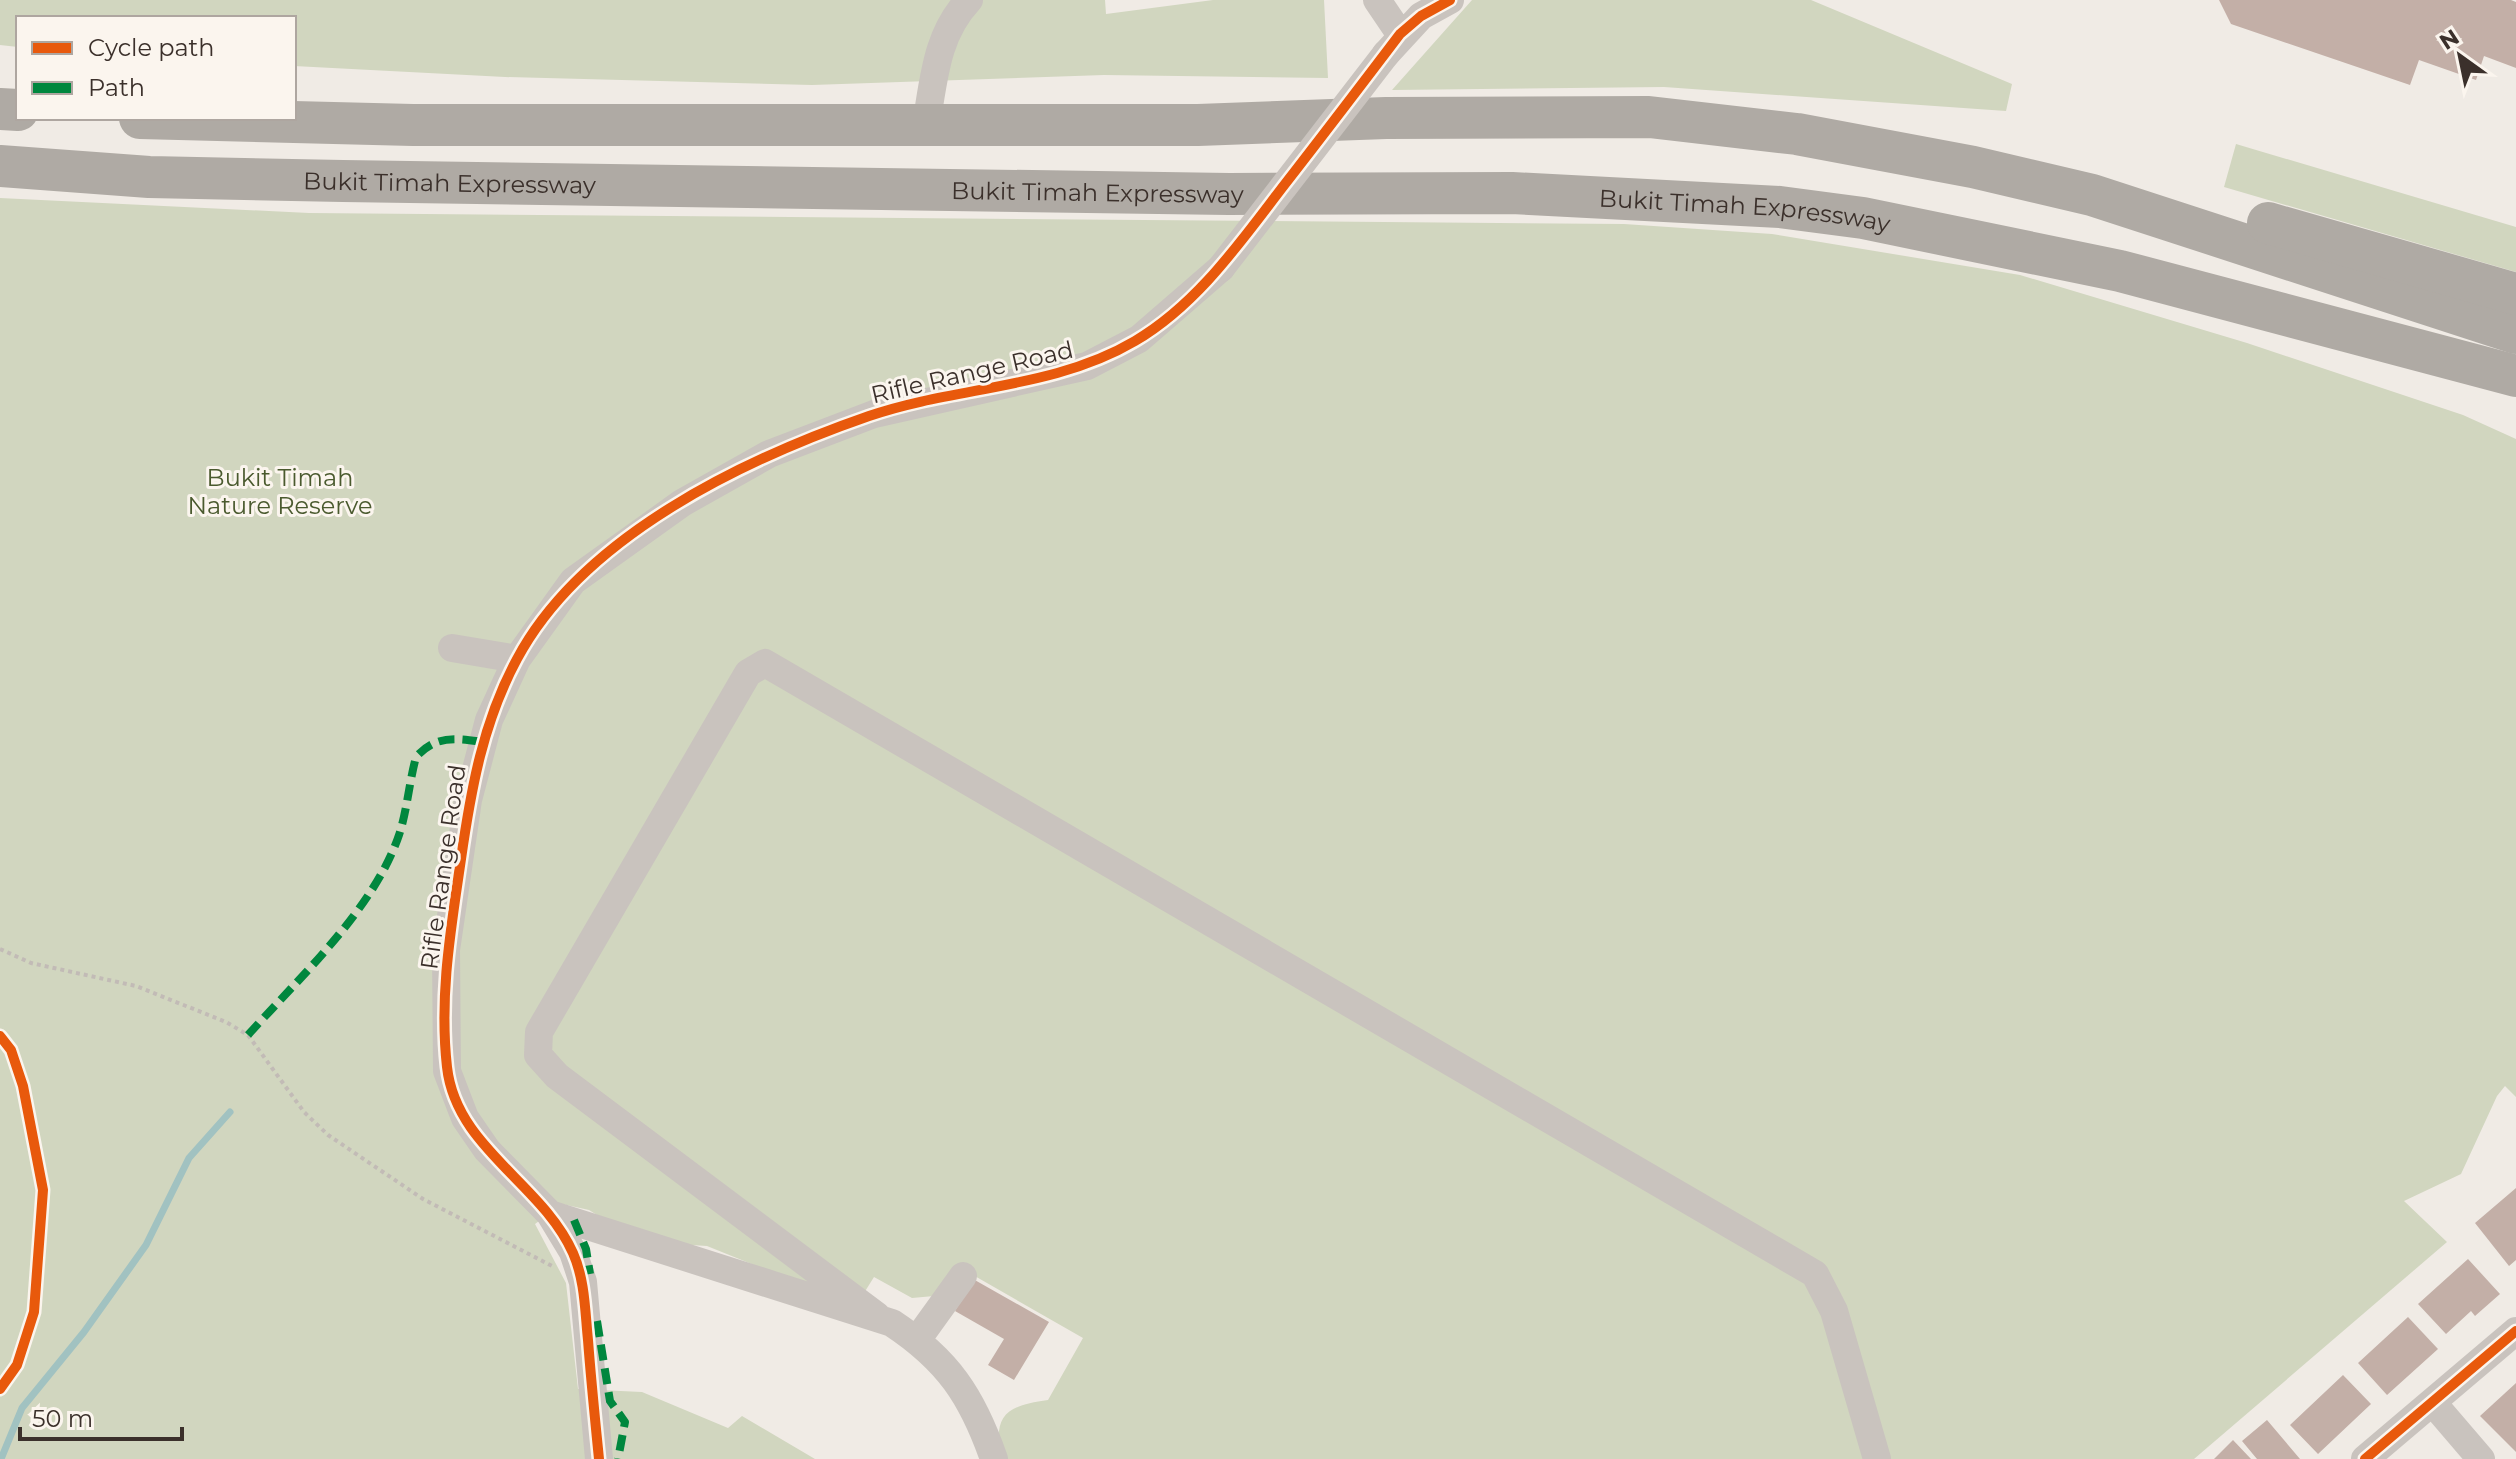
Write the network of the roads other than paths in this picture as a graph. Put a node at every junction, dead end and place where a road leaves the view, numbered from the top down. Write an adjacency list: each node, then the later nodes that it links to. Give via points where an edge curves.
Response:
1 (969, 0): 6 (street, via 951,19 937,60)
2 (1377, 0): 4 (street)
3 (1450, 0): 4 (street, Rifle Range Road, via 1421,16)
4 (1393, 44): 15 (street, Rifle Range Road, bridge, via 1221,268 1139,339 1087,366 874,414 769,454 682,503 573,581)
5 (218, 120): 6 (highway)
6 (926, 125): 8 (highway, via 1649,117 1797,134 1973,167)
7 (0, 166): 11 (highway, Bukit Timah Expressway, via 149,177 328,181 1512,193 1780,207 1863,218 2120,271)
8 (2160, 215): 9 (highway, via 2216,211 2258,220); 10 (highway)
9 (2516, 294)
10 (2516, 333)
11 (2418, 350): 12 (highway, Bukit Timah Expressway); 13 (highway, via 2450,378)
12 (2516, 376)
13 (2516, 405)
14 (452, 648): 15 (street)
15 (517, 659): 16 (street, Rifle Range Road, via 489,720 468,800 446,950 447,1071 465,1118 487,1150)
16 (550, 1214): 18 (street); 22 (street, Rifle Range Road, via 573,1252 583,1282)
17 (963, 1276): 20 (street)
18 (877, 1316): 20 (street); 24 (street, via 557,1076 538,1055 539,1032 600,926 748,673 765,663 1815,1274 1834,1311)
19 (2516, 1331): 21 (street)
20 (917, 1340): 23 (street, via 965,1391)
21 (2433, 1403): 25 (street); 26 (street)
22 (599, 1459)
23 (994, 1459)
24 (1877, 1459)
25 (2365, 1459)
26 (2481, 1459)

